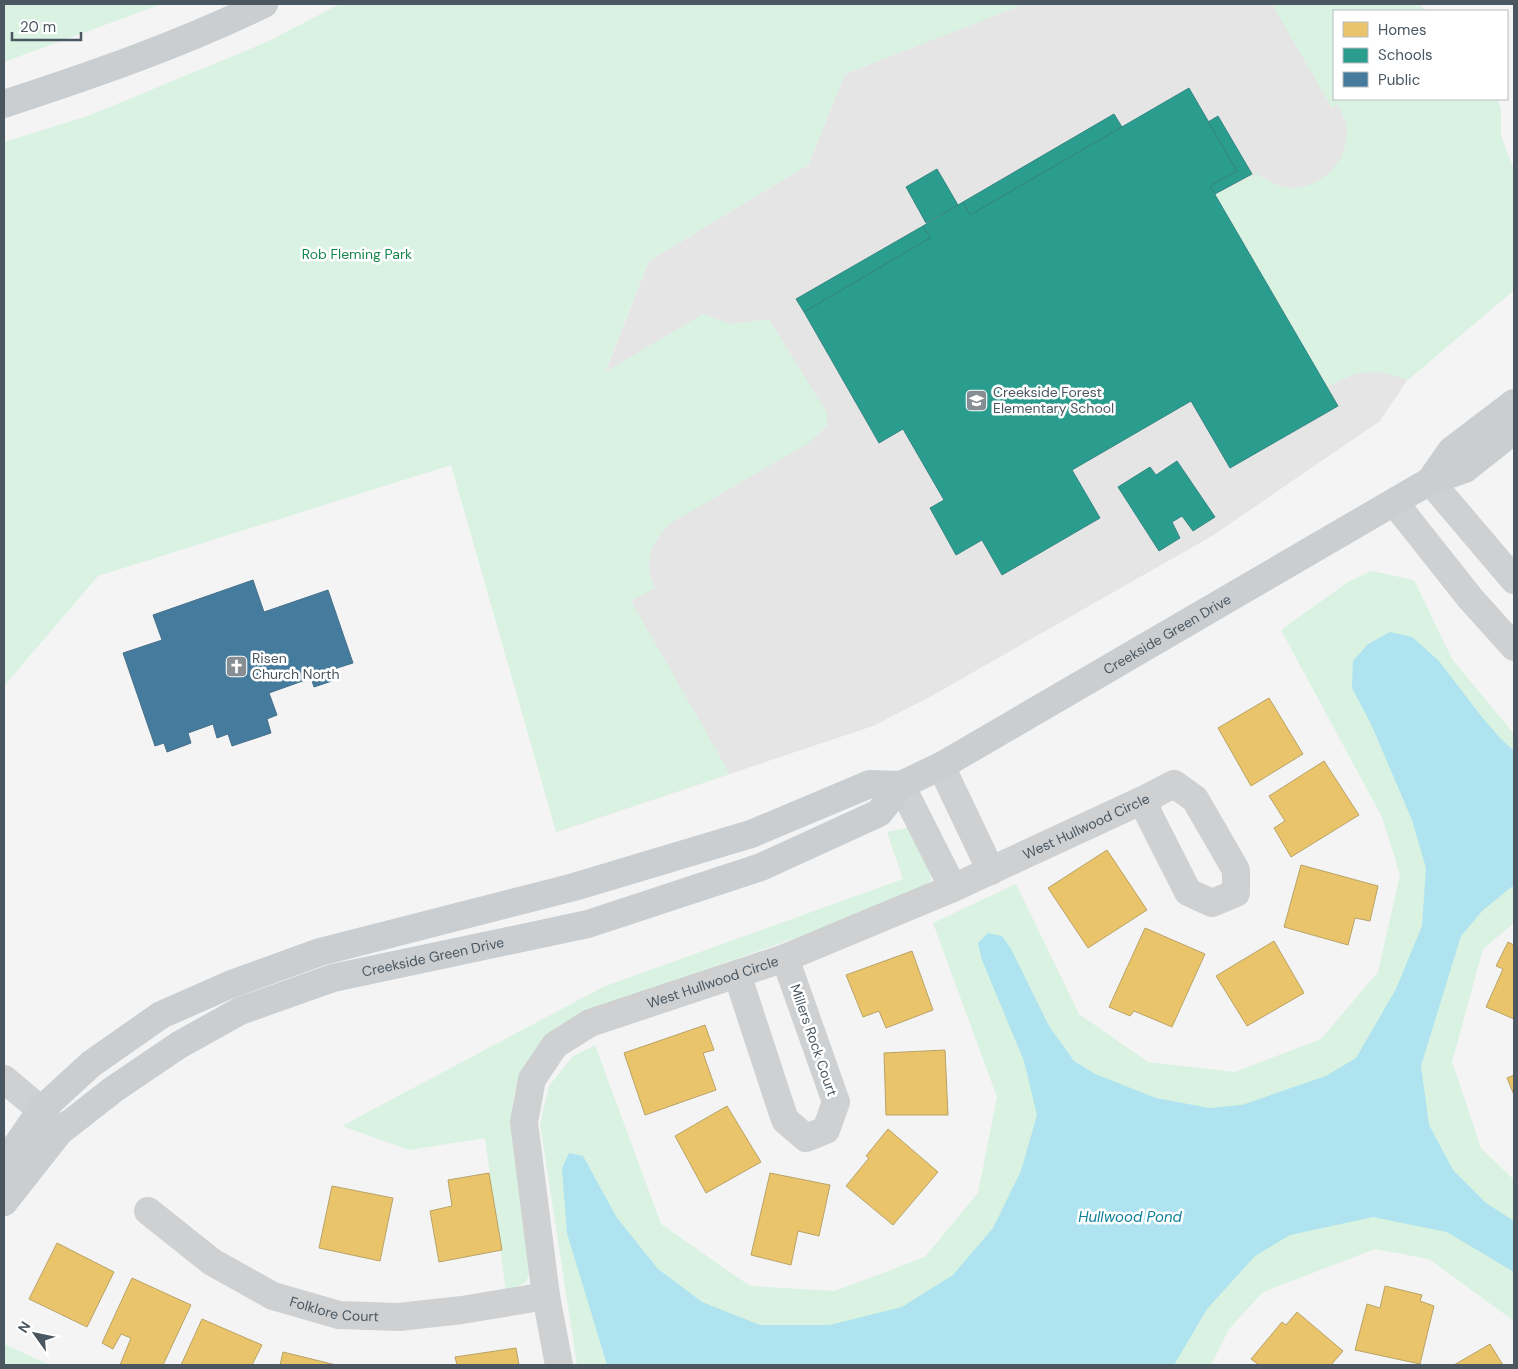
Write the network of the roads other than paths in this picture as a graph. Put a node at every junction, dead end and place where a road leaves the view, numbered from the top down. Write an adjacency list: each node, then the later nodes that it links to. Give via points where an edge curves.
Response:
1 (264, 4): 2 (main road, via 131,61)
2 (4, 104)
3 (1514, 403): 5 (main road, Creekside Green Drive, via 1451,451)
4 (1514, 430): 5 (main road, Creekside Green Drive, via 1465,470)
5 (1430, 481): 6 (main road, Creekside Green Drive); 7 (street)
6 (1394, 502): 8 (street, via 1470,598); 9 (main road, Creekside Green Drive)
7 (1514, 580)
8 (1514, 647)
9 (941, 766): 10 (main road, Creekside Green Drive); 12 (street)
10 (901, 785): 13 (street); 17 (main road, Creekside Green Drive, via 870,784 751,834 574,887 320,952 228,985 160,1015 91,1064); 18 (main road, Creekside Green Drive, via 878,813 752,870 588,924 333,978 240,1011 179,1045 114,1089)
11 (1144, 799): 11 (street, West Hullwood Circle, via 1174,784 1195,799 1236,870 1236,893 1212,904 1188,892); 12 (street, West Hullwood Circle)
12 (992, 871): 13 (street, West Hullwood Circle)
13 (953, 888): 14 (street, West Hullwood Circle)
14 (785, 958): 15 (street, West Hullwood Circle); 15 (street, Millers Rock Court, via 836,1102 826,1130 806,1138 785,1120)
15 (737, 974): 22 (street, West Hullwood Circle, via 590,1023 554,1045 532,1079 524,1122)
16 (4, 1079): 17 (street)
17 (41, 1110): 18 (street); 19 (main road, Creekside Green Drive)
18 (59, 1132): 20 (main road, Creekside Green Drive)
19 (4, 1164)
20 (4, 1202)
21 (148, 1211): 22 (street, Folklore Court, via 212,1262 273,1296 339,1315 399,1317)
22 (546, 1296): 23 (street, West Hullwood Circle)
23 (559, 1365)

